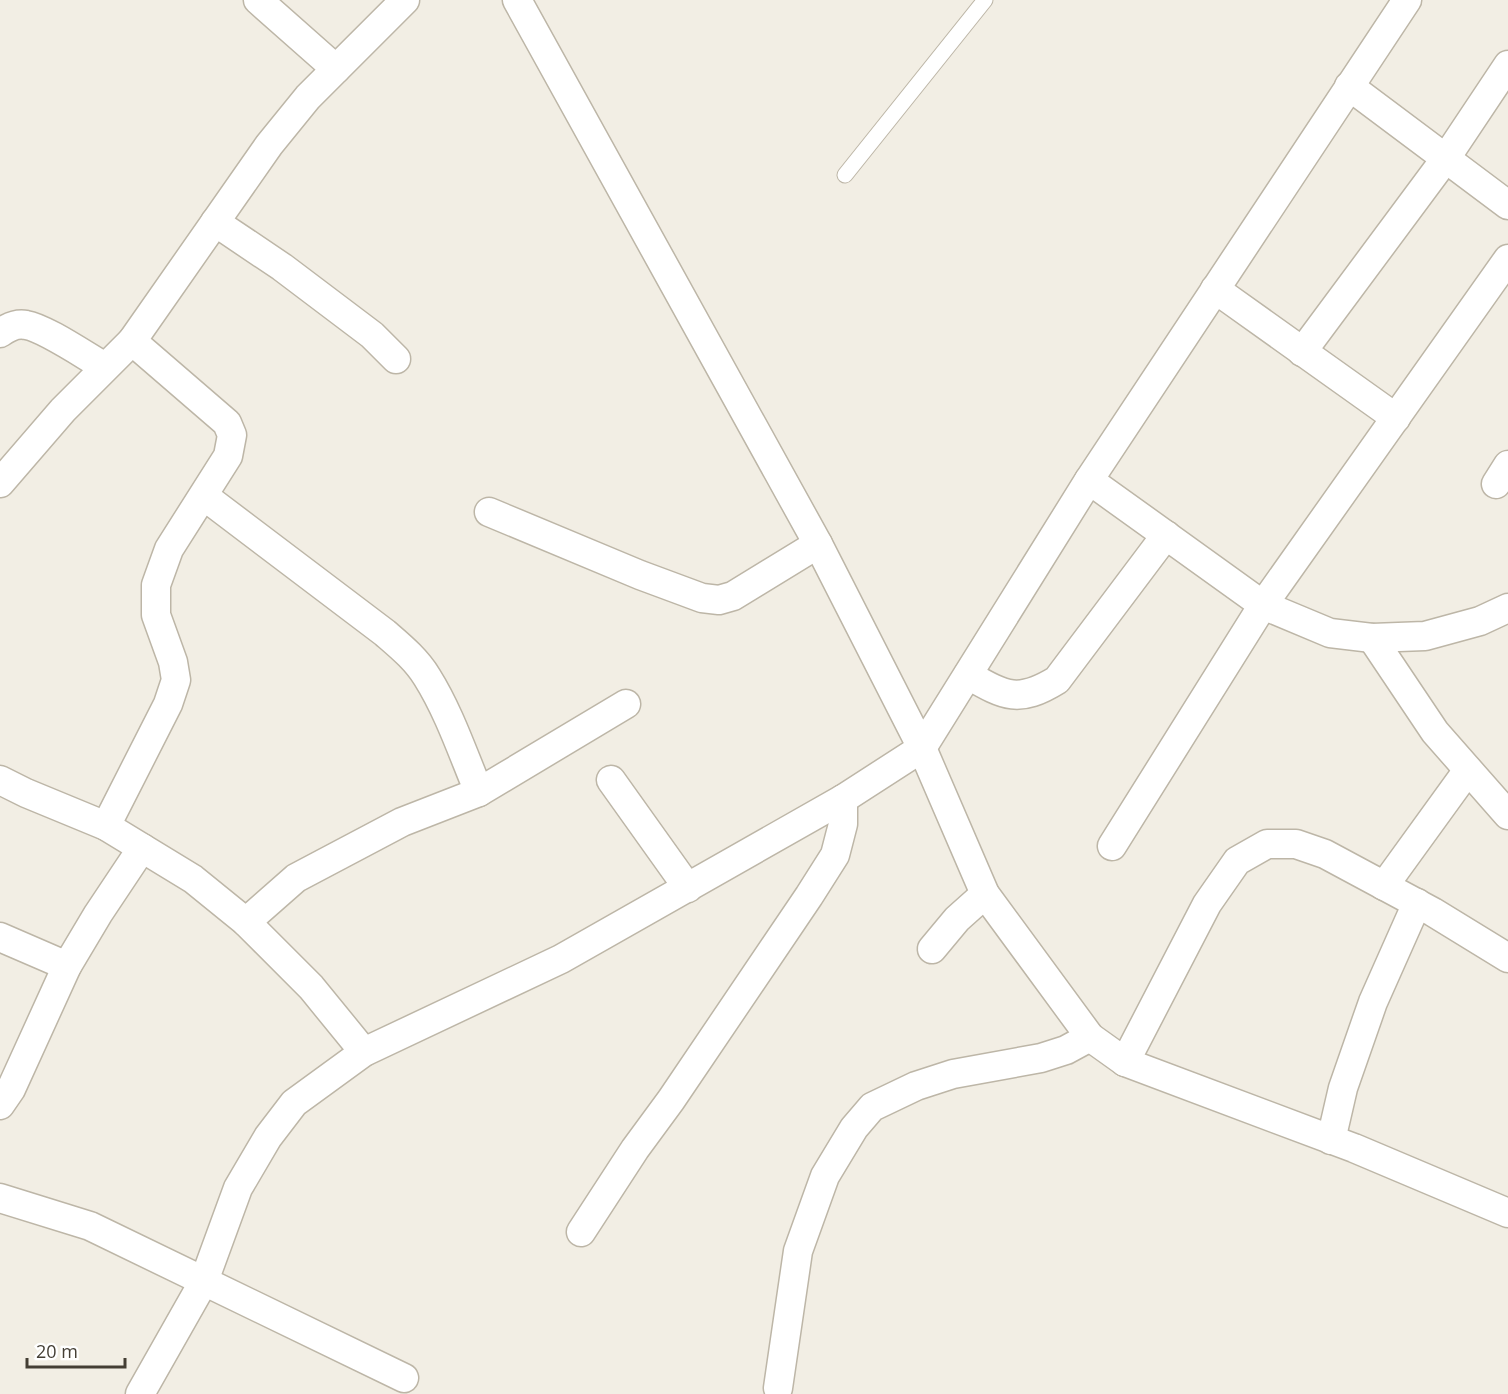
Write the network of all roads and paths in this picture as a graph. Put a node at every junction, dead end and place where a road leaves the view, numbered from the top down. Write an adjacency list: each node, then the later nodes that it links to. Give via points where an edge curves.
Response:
1 (258, 0): 7 (street)
2 (405, 0): 7 (street)
3 (517, 0): 26 (street)
4 (985, 0): 10 (lane)
5 (1407, 0): 8 (street)
6 (1508, 65): 9 (street)
7 (336, 69): 12 (street, via 269,145)
8 (1349, 86): 9 (street); 14 (street)
9 (1446, 158): 11 (street); 17 (street)
10 (845, 175)
11 (1508, 205)
12 (215, 222): 16 (street); 18 (street, via 372,335)
13 (1508, 259): 20 (street)
14 (1215, 289): 17 (street); 21 (street)
15 (0, 333): 19 (street, via 25,324)
16 (132, 340): 19 (street); 23 (street, via 226,423 232,435 228,456)
17 (1302, 352): 20 (street)
18 (396, 359)
19 (105, 367): 22 (street)
20 (1396, 418): 27 (street)
21 (1089, 480): 25 (street); 30 (street)
22 (0, 483)
23 (204, 496): 36 (street, via 409,654 438,697); 39 (street, via 169,549 156,585 156,615 174,662 176,680 168,704)
24 (489, 512): 26 (street, via 640,575 702,598 719,600 733,596)
25 (1166, 535): 27 (street); 30 (street, via 1057,680 1040,691 1015,697)
26 (818, 544): 32 (street)
27 (1263, 605): 29 (street, via 1330,633); 40 (street)
28 (1508, 608): 29 (street, via 1480,621 1425,636)
29 (1372, 638): 33 (street, via 1435,732)
30 (968, 675): 32 (street)
31 (626, 704): 36 (street)
32 (922, 748): 37 (street); 44 (street)
33 (1468, 770): 38 (street); 42 (street)
34 (0, 780): 39 (street)
35 (611, 780): 43 (street)
36 (480, 792): 46 (street, via 402,822 327,860 296,878)
37 (843, 799): 43 (street); 58 (street, via 843,824 835,855)
38 (1508, 815)
39 (106, 826): 41 (street)
40 (1112, 846)
41 (142, 848): 46 (street, via 193,879); 50 (street)
42 (1384, 886): 45 (street); 53 (street, via 1325,854 1296,844 1267,844 1237,861 1207,904)
43 (688, 888): 52 (street, via 561,959)
44 (985, 894): 48 (street); 51 (street)
45 (1417, 903): 49 (street); 55 (street, via 1373,1002 1342,1088)
46 (246, 922): 52 (street, via 311,987)
47 (0, 937): 50 (street)
48 (932, 949)
49 (1508, 958)
50 (67, 966): 54 (street)
51 (1090, 1037): 53 (street); 61 (street, via 1041,1058 952,1074 872,1107 854,1128 825,1176 798,1251)
52 (364, 1052): 59 (street, via 294,1103 268,1137 238,1188)
53 (1125, 1062): 55 (street)
54 (0, 1105)
55 (1331, 1140): 57 (street)
56 (0, 1198): 59 (street, via 90,1226)
57 (1508, 1213)
58 (581, 1232)
59 (204, 1281): 60 (street); 62 (street)
60 (404, 1378)
61 (778, 1388)
62 (140, 1394)

